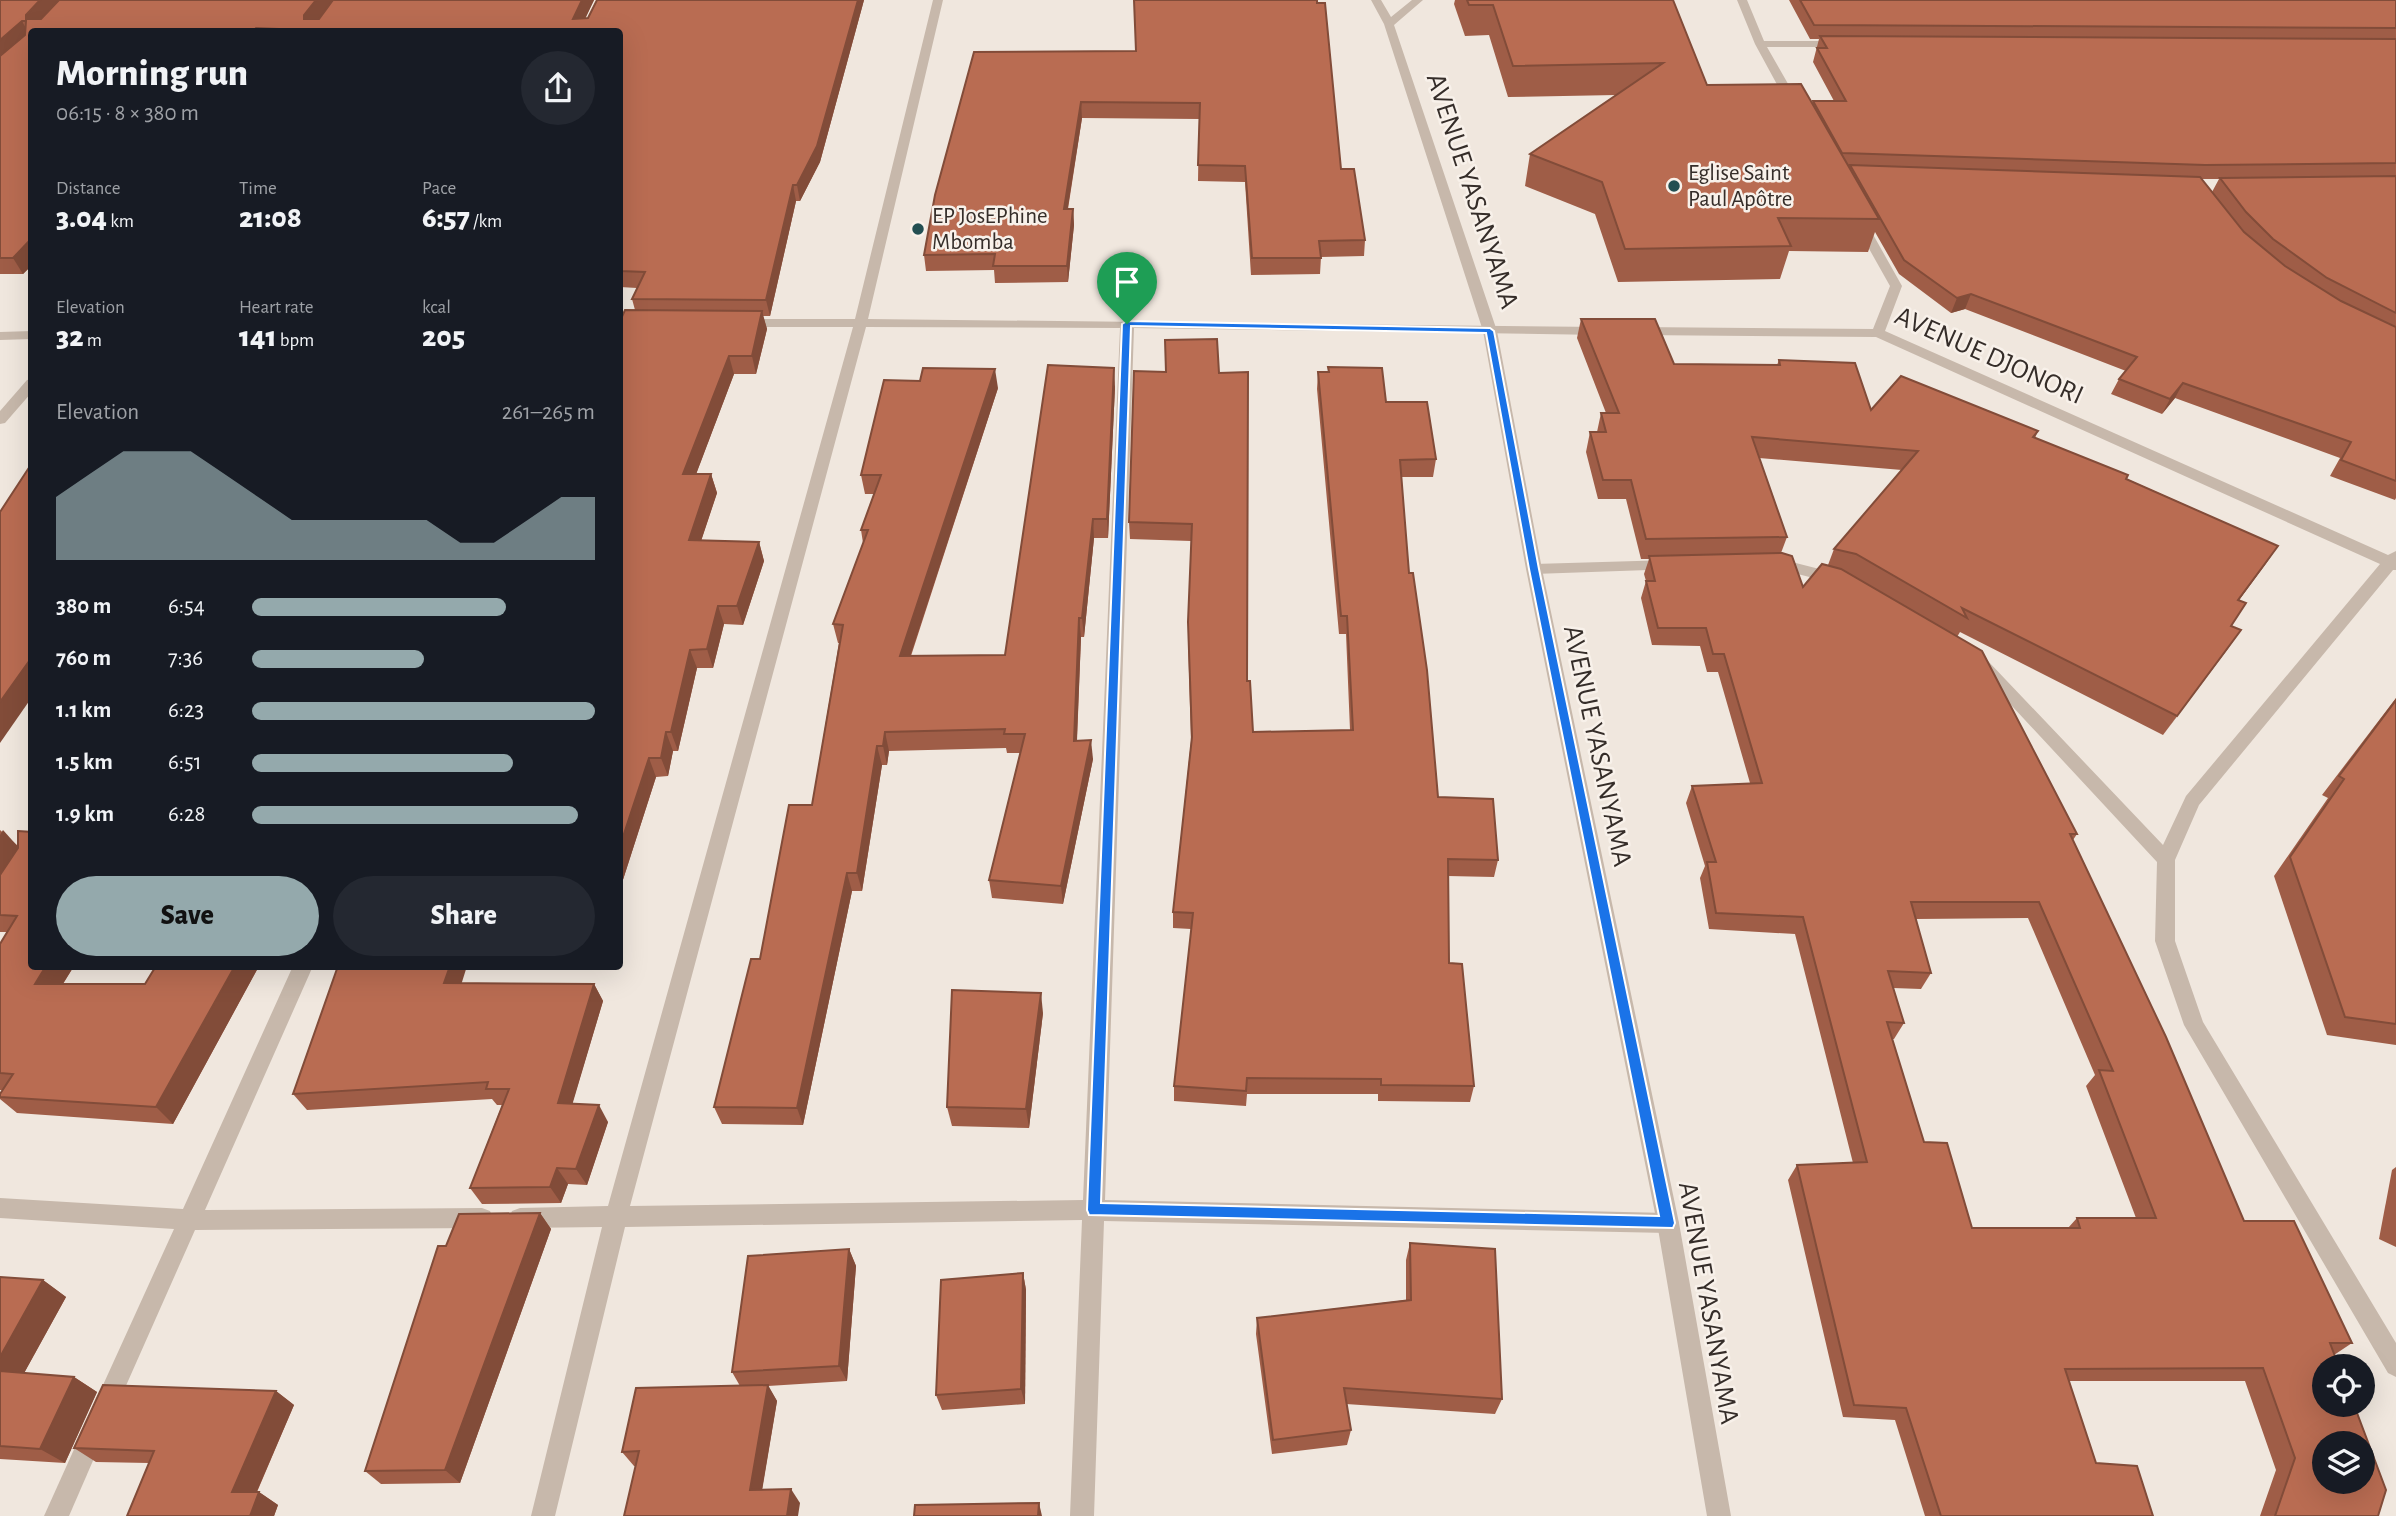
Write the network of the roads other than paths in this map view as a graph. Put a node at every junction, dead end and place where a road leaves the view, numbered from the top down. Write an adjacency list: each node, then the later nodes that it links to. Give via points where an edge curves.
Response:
1 (938, 0): 11 (street)
2 (1376, 0): 5 (street, AVENUE YASANYAMA)
3 (1418, 0): 5 (street)
4 (1742, 0): 6 (street)
5 (1389, 24): 13 (street, AVENUE YASANYAMA)
6 (1760, 44): 7 (street); 8 (street)
7 (1857, 44)
8 (1800, 115)
9 (1852, 207): 14 (street, via 1896,286)
10 (726, 323): 11 (street, AVENUE DJONORI)
11 (860, 324): 12 (street, AVENUE DJONORI); 29 (street)
12 (1127, 324): 13 (street, AVENUE DJONORI); 28 (street)
13 (1490, 331): 14 (street, AVENUE DJONORI); 22 (street, AVENUE YASANYAMA)
14 (1878, 332): 19 (street, AVENUE DJONORI)
15 (28, 335): 16 (street)
16 (0, 336)
17 (28, 388): 18 (street)
18 (0, 420)
19 (2394, 561): 25 (street, via 2192,802)
20 (1763, 563): 23 (street, via 1840,580)
21 (1682, 565): 22 (street)
22 (1534, 569): 31 (street, AVENUE YASANYAMA)
23 (1852, 587)
24 (1967, 654): 25 (street, via 1979,661)
25 (2166, 860): 32 (street, via 2165,941 2194,1025)
26 (301, 970): 30 (street)
27 (0, 1208): 30 (street)
28 (1094, 1210): 29 (street); 31 (street); 35 (street)
29 (616, 1217): 30 (street); 34 (street)
30 (189, 1220): 33 (street)
31 (1668, 1223): 36 (street, AVENUE YASANYAMA)
32 (2396, 1365)
33 (56, 1516)
34 (542, 1516)
35 (1082, 1516)
36 (1719, 1516)

